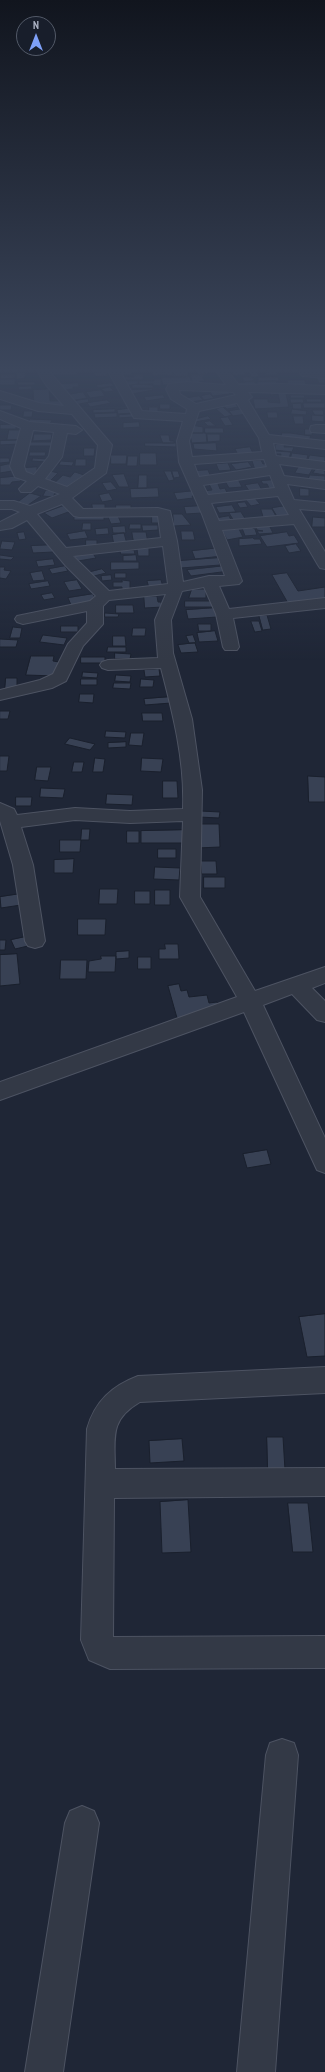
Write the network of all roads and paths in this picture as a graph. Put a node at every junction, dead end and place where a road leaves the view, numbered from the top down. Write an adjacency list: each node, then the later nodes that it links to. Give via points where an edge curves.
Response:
1 (18, 468): 9 (street, via 20,474)
2 (46, 468): 9 (street)
3 (101, 468): 12 (street)
4 (189, 468): 10 (street)
5 (246, 468): 8 (street)
6 (274, 468): 8 (street)
7 (308, 468): 8 (street)
8 (275, 471): 10 (street); 11 (street); 13 (street); 14 (street)
9 (36, 481): 12 (street); 15 (street)
10 (195, 482): 13 (street)
11 (325, 485)
12 (66, 496): 17 (street); 23 (street, via 79,513 164,513)
13 (203, 500): 19 (street)
14 (289, 504): 16 (street); 18 (street)
15 (2, 506): 17 (street, via 18,506)
16 (325, 507)
17 (26, 513): 20 (street); 24 (street)
18 (297, 519): 19 (street); 21 (street)
19 (214, 526): 26 (street, via 234,581)
20 (2, 527)
21 (309, 540): 22 (street); 25 (street)
22 (325, 540)
23 (170, 541): 24 (street); 27 (street)
24 (63, 553): 28 (street)
25 (325, 565)
26 (210, 581): 27 (street); 30 (street)
27 (176, 588): 28 (street); 33 (street, via 163,620)
28 (100, 601): 31 (street); 35 (street, via 94,624 76,644 60,677 46,684)
29 (325, 603): 30 (street)
30 (224, 614): 32 (street)
31 (23, 619)
32 (231, 646)
33 (167, 663): 34 (street); 37 (street, via 183,719 193,790)
34 (108, 665)
35 (0, 695)
36 (5, 815): 37 (street, via 75,814 130,818); 38 (street, via 23,865)
37 (192, 815): 41 (street, via 190,897)
38 (35, 941)
39 (325, 974): 40 (street)
40 (296, 985): 41 (street); 42 (street)
41 (250, 1001): 43 (street); 44 (street)
42 (325, 1014)
43 (0, 1091)
44 (325, 1163)
45 (325, 1380): 47 (street, via 130,1391 105,1415 102,1422)
46 (325, 1482): 47 (street)
47 (101, 1484): 48 (street, via 97,1640 100,1649 110,1654)
48 (325, 1652)
49 (282, 1755): 52 (street)
50 (82, 1822): 51 (street)
51 (44, 2072)
52 (256, 2072)

